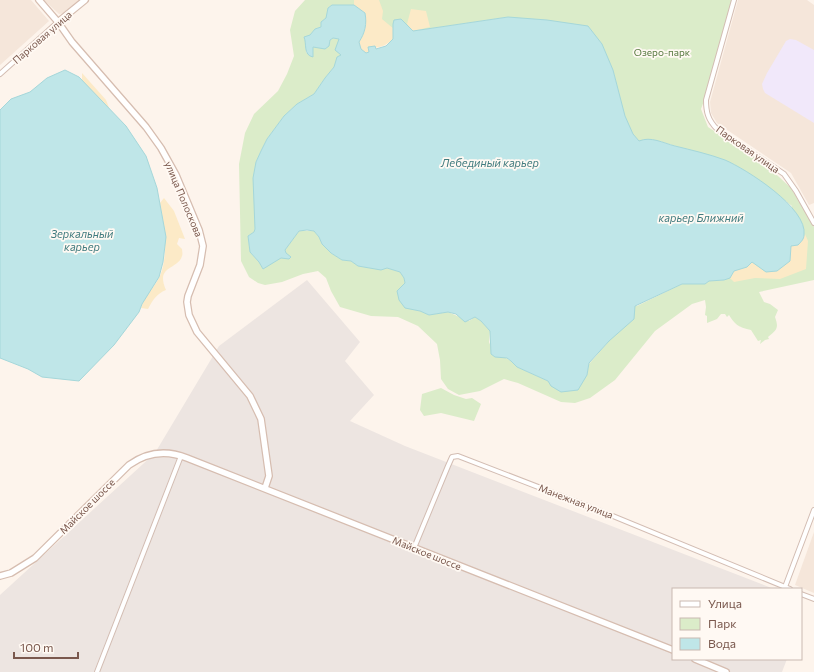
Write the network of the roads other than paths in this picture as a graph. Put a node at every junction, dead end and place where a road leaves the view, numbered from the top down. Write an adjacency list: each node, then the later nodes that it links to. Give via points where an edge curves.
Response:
1 (39, 0): 4 (street, улица Полоскова)
2 (85, 0): 4 (street, Парковая улица)
3 (734, 0): 6 (street, Парковая улица, via 706,100 707,114 717,129 784,174)
4 (58, 22): 5 (street, Парковая улица); 8 (street, улица Полоскова, via 72,42 146,128 176,175 203,246 200,265 188,296 189,315 198,332 250,396 261,420 269,476)
5 (0, 74)
6 (814, 223)
7 (181, 456): 8 (street, Майское шоссе); 12 (street, Майское шоссе, via 163,452 136,459 35,558 11,573); 18 (street)
8 (265, 488): 11 (street, Майское шоссе)
9 (814, 510): 10 (street)
10 (812, 522): 13 (street)
11 (414, 548): 13 (street, Манежная улица, via 452,457 458,456); 16 (street, Майское шоссе)
12 (0, 576)
13 (788, 588)
14 (802, 594): 15 (street)
15 (814, 599)
16 (672, 650)
17 (697, 660): 19 (street)
18 (98, 672)
19 (726, 672)

